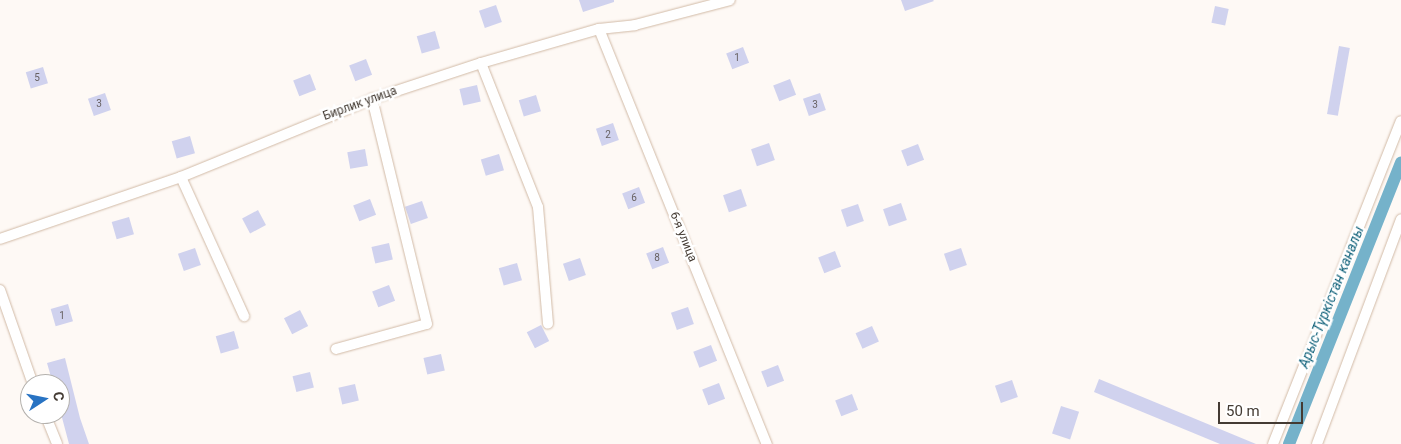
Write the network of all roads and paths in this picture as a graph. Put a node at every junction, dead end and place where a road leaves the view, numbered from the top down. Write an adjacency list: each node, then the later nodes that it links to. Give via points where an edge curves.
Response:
1 (730, 0): 2 (street, Бирлик улица, via 635,25)
2 (599, 30): 3 (street, Бирлик улица); 16 (street, 6-я улица)
3 (481, 63): 4 (street, Бирлик улица); 11 (street, via 538,207)
4 (372, 99): 6 (street, Бирлик улица); 12 (street, via 427,324)
5 (1401, 121): 17 (street)
6 (181, 177): 8 (street, Бирлик улица); 10 (street)
7 (1401, 219): 18 (street)
8 (0, 238)
9 (0, 290): 13 (street)
10 (244, 316)
11 (548, 324)
12 (336, 349)
13 (29, 374)
14 (49, 424): 15 (street)
15 (56, 444)
16 (768, 444)
17 (1272, 444)
18 (1317, 444)

